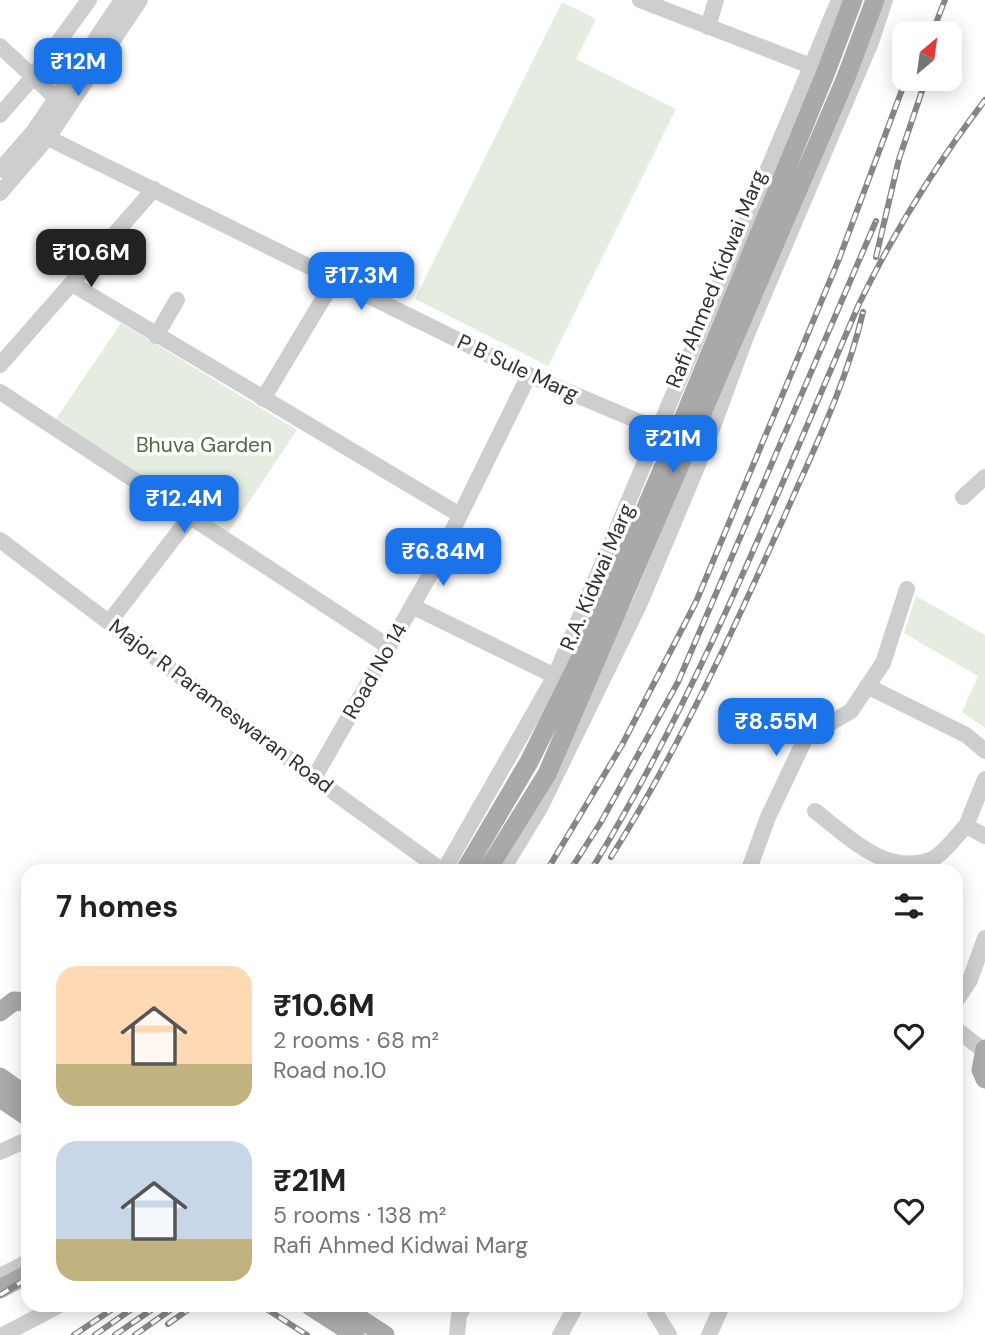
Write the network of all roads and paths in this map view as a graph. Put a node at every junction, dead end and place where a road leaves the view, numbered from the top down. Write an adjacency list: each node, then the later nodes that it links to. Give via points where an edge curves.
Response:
1 (89, 0): 13 (street)
2 (122, 0): 15 (street)
3 (140, 0): 17 (street)
4 (640, 0): 10 (street)
5 (716, 0): 10 (street)
6 (839, 0): 12 (street)
7 (853, 0): 12 (main road, Rafi Ahmed Kidwai Marg)
8 (875, 0): 14 (main road)
9 (885, 0): 14 (street)
10 (708, 27): 12 (street)
11 (0, 46): 13 (street)
12 (819, 70): 14 (street); 29 (main road, Rafi Ahmed Kidwai Marg)
13 (33, 77): 15 (street); 16 (street)
14 (850, 82): 29 (main road)
15 (56, 98): 17 (street)
16 (0, 115)
17 (41, 134): 18 (street); 19 (street, P B Sule Marg); 20 (street)
18 (0, 170)
19 (154, 189): 21 (street, P B Sule Marg); 22 (street)
20 (0, 193)
21 (335, 279): 26 (street, P B Sule Marg); 28 (street)
22 (72, 284): 24 (street); 25 (street)
23 (177, 300): 24 (street)
24 (156, 336): 28 (street)
25 (0, 365)
26 (528, 375): 29 (street, P B Sule Marg); 32 (street, Road No 14)
27 (0, 392): 33 (street)
28 (263, 398): 32 (street)
29 (682, 439): 39 (street, R.A. Kidwai Marg); 49 (main road, Rafi Ahmed Kidwai Marg, via 529,762); 50 (main road, via 547,774); 51 (street, via 640,603 541,806)
30 (985, 477): 31 (street)
31 (964, 497)
32 (460, 515): 36 (street, Road No 14)
33 (190, 517): 37 (street); 38 (street)
34 (0, 540): 37 (street, Major R Parameswaran Road)
35 (907, 589): 40 (street, via 883,663)
36 (412, 606): 38 (street, Road No 14); 39 (street)
37 (110, 621): 42 (street, Major R Parameswaran Road)
38 (389, 647): 42 (street, Road No 14)
39 (555, 676): 48 (street, R.A. Kidwai Marg)
40 (867, 686): 41 (street); 52 (street, via 851,711 806,737)
41 (983, 742)
42 (314, 778): 47 (street, Major R Parameswaran Road)
43 (985, 779): 45 (street)
44 (815, 811): 53 (street)
45 (966, 826): 46 (street); 54 (street, via 932,860)
46 (985, 836)
47 (432, 864)
48 (448, 864)
49 (469, 864)
50 (491, 864)
51 (506, 864)
52 (751, 864)
53 (891, 864)
54 (916, 864)
55 (985, 938): 56 (street)
56 (963, 990)
57 (21, 1002): 58 (main road, via 14,1001)
58 (0, 1012)
59 (963, 1034): 60 (street)
60 (984, 1050): 62 (main road, via 981,1070)
61 (0, 1077): 63 (main road)
62 (985, 1079)
63 (21, 1092)
64 (0, 1098): 65 (main road)
65 (21, 1112)
66 (21, 1142): 67 (street)
67 (0, 1152)
68 (21, 1266): 69 (street)
69 (0, 1276)
70 (21, 1278): 71 (main road)
71 (0, 1289)
72 (21, 1289): 73 (main road)
73 (0, 1298)
74 (47, 1312): 81 (street)
75 (319, 1312): 82 (main road)
76 (349, 1312): 83 (main road)
77 (461, 1312): 84 (street)
78 (573, 1312): 85 (street)
79 (655, 1312): 86 (street)
80 (719, 1312): 87 (street)
81 (3, 1335)
82 (355, 1335)
83 (385, 1335)
84 (457, 1335)
85 (560, 1335)
86 (669, 1335)
87 (709, 1335)

